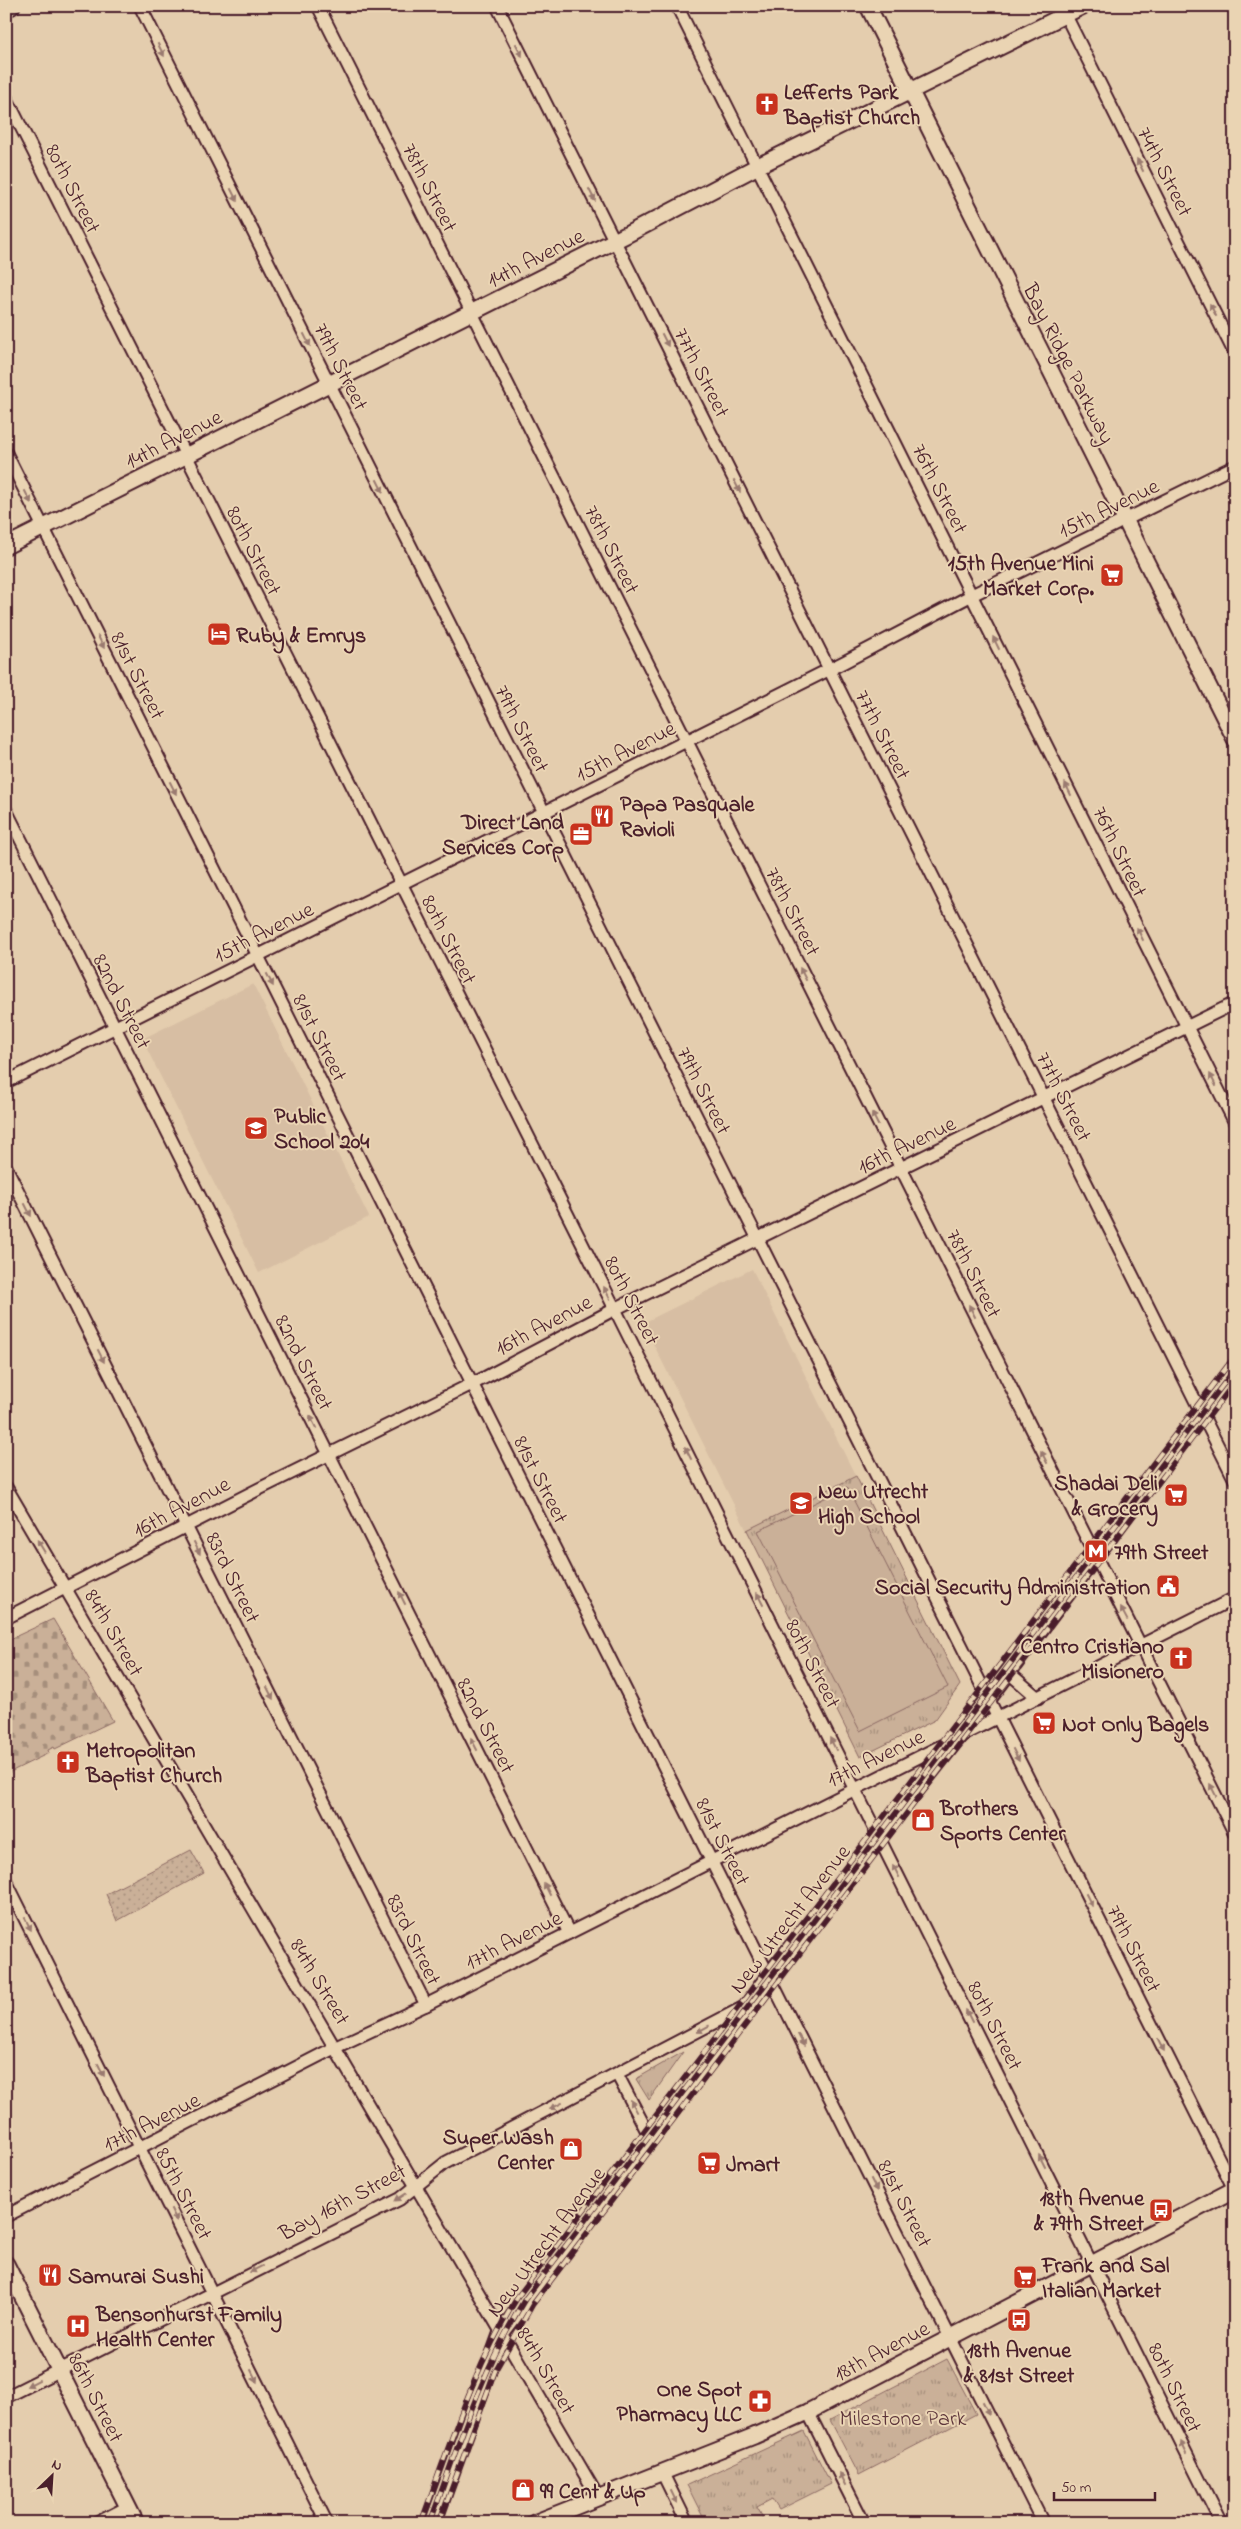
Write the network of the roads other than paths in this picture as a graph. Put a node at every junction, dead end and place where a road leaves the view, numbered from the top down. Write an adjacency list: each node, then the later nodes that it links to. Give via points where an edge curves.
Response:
1 (12, 6): 8 (main road)
2 (140, 6): 16 (street, 79th Street, one-way to 16)
3 (318, 6): 14 (street, 78th Street)
4 (497, 6): 13 (street, 77th Street, one-way to 13)
5 (677, 6): 12 (street, 76th Street)
6 (868, 6): 10 (main road, Bay Ridge Parkway)
7 (1083, 6): 9 (main road, 14th Avenue)
8 (6, 9)
9 (1063, 11): 10 (main road, 14th Avenue); 15 (street, 74th Street, one-way to 9)
10 (911, 92): 12 (main road, 14th Avenue); 20 (main road, Bay Ridge Parkway)
11 (6, 97): 18 (street, 80th Street)
12 (758, 166): 13 (main road, 14th Avenue); 23 (street, 76th Street)
13 (615, 241): 14 (main road, 14th Avenue); 24 (street, 77th Street, one-way to 24)
14 (472, 312): 16 (main road, 14th Avenue); 26 (street, 78th Street)
15 (1235, 354)
16 (329, 384): 18 (main road, 14th Avenue); 28 (street, 79th Street, one-way to 28)
17 (6, 454): 21 (street, 81st Street, one-way to 21)
18 (186, 456): 21 (main road, 14th Avenue); 29 (street, 80th Street)
19 (1235, 466): 20 (street, 15th Avenue)
20 (1126, 521): 23 (street, 15th Avenue); 25 (main road, Bay Ridge Parkway)
21 (43, 527): 22 (main road, 14th Avenue); 30 (street, 81st Street, one-way to 30)
22 (6, 546)
23 (972, 595): 24 (street, 15th Avenue); 32 (street, 76th Street, one-way to 23)
24 (829, 670): 26 (street, 15th Avenue); 35 (street, 77th Street)
25 (1235, 738)
26 (686, 741): 28 (street, 15th Avenue); 38 (street, 78th Street, one-way to 26)
27 (6, 810): 33 (street, 82nd Street)
28 (543, 813): 29 (street, 15th Avenue); 39 (street, 79th Street)
29 (400, 884): 30 (street, 15th Avenue); 40 (street, 80th Street, one-way to 29)
30 (258, 956): 33 (street, 15th Avenue); 42 (street, 81st Street, one-way to 42)
31 (1235, 1003): 32 (street, 16th Avenue)
32 (1187, 1027): 35 (street, 16th Avenue); 36 (street, 76th Street, one-way to 32)
33 (114, 1028): 34 (street, 15th Avenue); 44 (street, 82nd Street, one-way to 33)
34 (6, 1082)
35 (1044, 1098): 38 (street, 16th Avenue); 43 (street, 77th Street)
36 (1235, 1123)
37 (6, 1167): 47 (street, 83rd Street, one-way to 47)
38 (901, 1170): 39 (street, 16th Avenue); 48 (street, 78th Street, one-way to 38)
39 (758, 1238): 40 (street, 16th Avenue); 55 (street, 79th Street)
40 (616, 1309): 42 (street, 16th Avenue); 58 (street, 80th Street, one-way to 40)
41 (1235, 1370): 43 (main road, New Utrecht Avenue)
42 (472, 1384): 44 (street, 16th Avenue); 61 (street, 81st Street)
43 (1202, 1413): 45 (street, 77th Street); 48 (main road, New Utrecht Avenue)
44 (329, 1453): 47 (street, 16th Avenue); 63 (street, 82nd Street, one-way to 44)
45 (1235, 1480)
46 (6, 1487): 49 (street, 84th Street, one-way to 46)
47 (186, 1525): 49 (street, 16th Avenue); 65 (street, 83rd Street, one-way to 65)
48 (1094, 1556): 52 (street, 78th Street, one-way to 48); 53 (main road, New Utrecht Avenue)
49 (66, 1588): 51 (street, 16th Avenue); 67 (street, 84th Street)
50 (1235, 1598): 52 (street, 17th Avenue)
51 (6, 1618)
52 (1141, 1645): 54 (street, 17th Avenue); 59 (street, 78th Street, one-way to 52)
53 (1008, 1672): 54 (street); 55 (main road, New Utrecht Avenue)
54 (1038, 1698): 56 (street, 17th Avenue)
55 (988, 1699): 56 (street, 79th Street); 57 (main road, New Utrecht Avenue)
56 (998, 1719): 57 (street, 17th Avenue); 72 (street, 79th Street, one-way to 72)
57 (955, 1740): 58 (street, 17th Avenue); 60 (main road, New Utrecht Avenue)
58 (855, 1788): 60 (street, 80th Street); 61 (street, 17th Avenue)
59 (1235, 1834)
60 (880, 1838): 64 (main road, New Utrecht Avenue); 74 (street, 80th Street, one-way to 60)
61 (712, 1860): 63 (street, 17th Avenue); 64 (street, 81st Street)
62 (6, 1881): 70 (street, 85th Street, one-way to 70)
63 (569, 1933): 65 (street, 17th Avenue)
64 (769, 1976): 66 (main road, New Utrecht Avenue); 78 (street, 81st Street, one-way to 78)
65 (426, 2005): 67 (street, 17th Avenue)
66 (746, 2006): 68 (street, Bay 16th Street, one-way to 68); 69 (main road, New Utrecht Avenue)
67 (336, 2047): 70 (street, 17th Avenue); 71 (street, 84th Street)
68 (617, 2074): 69 (street, one-way to 68); 71 (street, Bay 16th Street, one-way to 71, via 446,2162)
69 (650, 2137): 77 (main road, New Utrecht Avenue)
70 (140, 2149): 73 (street, 17th Avenue); 76 (street, 85th Street, one-way to 76)
71 (417, 2186): 76 (street, Bay 16th Street, one-way to 76, via 400,2199); 77 (street, 84th Street)
72 (1235, 2190): 74 (main road, 18th Avenue)
73 (6, 2216)
74 (1093, 2263): 78 (main road, 18th Avenue); 93 (street, 80th Street, one-way to 74)
75 (6, 2264): 79 (main road, 86th Street)
76 (212, 2291): 79 (street, Bay 16th Street); 87 (street, 85th Street, one-way to 87)
77 (502, 2332): 83 (street, 84th Street); 88 (main road, New Utrecht Avenue)
78 (951, 2337): 81 (main road, 18th Avenue); 92 (street, 81st Street, one-way to 92)
79 (59, 2370): 80 (street, Bay 16th Street, one-way to 80); 84 (main road, 86th Street)
80 (6, 2396)
81 (808, 2412): 82 (main road, 18th Avenue); 91 (street, one-way to 81)
82 (662, 2472): 83 (main road, 18th Avenue); 90 (street, one-way to 90)
83 (598, 2497): 89 (main road, 18th Avenue)
84 (128, 2507): 85 (street); 86 (main road, 86th Street)
85 (97, 2523)
86 (136, 2523)
87 (327, 2523)
88 (433, 2523)
89 (534, 2523)
90 (687, 2523)
91 (864, 2523)
92 (1043, 2523)
93 (1221, 2523)

